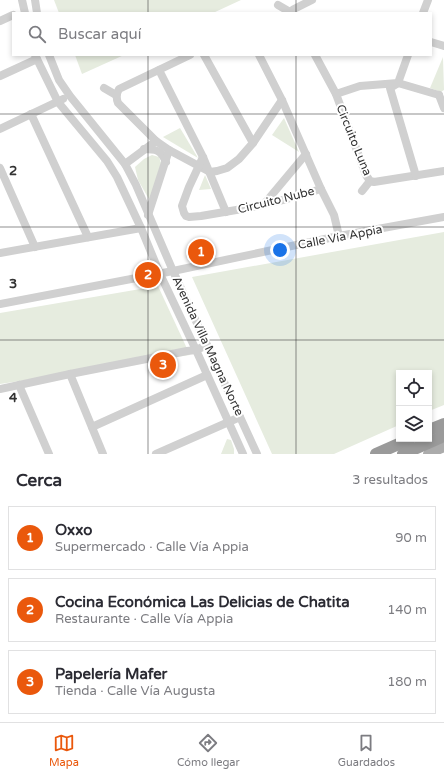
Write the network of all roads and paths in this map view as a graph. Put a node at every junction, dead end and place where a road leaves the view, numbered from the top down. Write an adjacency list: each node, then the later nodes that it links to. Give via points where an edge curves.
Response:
1 (22, 0): 6 (street)
2 (35, 0): 7 (street)
3 (312, 0): 8 (street)
4 (428, 0): 9 (street)
5 (278, 5): 8 (street)
6 (22, 12)
7 (38, 12)
8 (291, 12)
9 (423, 12)
10 (12, 15): 11 (street)
11 (0, 21)
12 (432, 42): 13 (street)
13 (443, 44)
14 (49, 56): 28 (street, Avenida Villa Magna Norte, via 59,80)
15 (188, 56): 21 (street)
16 (205, 56): 35 (street)
17 (260, 56): 29 (street, Circuito Nube)
18 (316, 56): 25 (street, Circuito Luna)
19 (408, 56): 23 (street)
20 (36, 57): 22 (street); 30 (street, Avenida Villa Magna Norte)
21 (159, 70): 27 (street, via 119,89); 39 (street)
22 (0, 76)
23 (398, 83): 25 (street, via 360,86); 26 (street); 46 (street, via 390,88)
24 (104, 88): 27 (street)
25 (336, 94): 47 (street, Circuito Luna)
26 (441, 94): 31 (street)
27 (116, 95): 34 (street, via 118,103)
28 (70, 96): 30 (street); 41 (street, Avenida Villa Magna Norte)
29 (282, 100): 35 (street); 38 (street, Circuito Nube)
30 (58, 102): 32 (street); 55 (street, Avenida Villa Magna Norte, via 113,169)
31 (444, 108)
32 (31, 114): 33 (street); 57 (street)
33 (0, 129)
34 (156, 141): 36 (street); 37 (street)
35 (253, 143): 45 (street, via 231,166)
36 (144, 149): 40 (street, via 158,151); 41 (street)
37 (170, 150): 40 (street); 42 (street)
38 (306, 154): 49 (street, Circuito Nube); 51 (street)
39 (203, 157): 42 (street, Circuito Nube); 45 (street)
40 (166, 162): 53 (street)
41 (125, 164): 53 (street, Avenida Villa Magna Norte)
42 (198, 166): 45 (street); 52 (street, Circuito Nube, via 183,201 185,219)
43 (0, 168): 48 (street)
44 (444, 171): 46 (street, Circuito Luna)
45 (210, 172): 52 (street)
46 (416, 176): 47 (street, Circuito Luna)
47 (370, 181): 50 (street)
48 (3, 182): 58 (street)
49 (321, 189): 51 (street, Circuito Nube); 56 (street, via 334,215)
50 (362, 190)
51 (265, 203): 52 (street, Circuito Nube)
52 (226, 212)
53 (148, 214): 60 (street, Avenida Villa Magna Norte)
54 (444, 217): 56 (street, Calle Vía Appia)
55 (141, 228): 57 (street); 61 (street, Avenida Villa Magna Norte)
56 (339, 236): 60 (street, Calle Vía Appia)
57 (88, 237): 58 (street)
58 (35, 247): 59 (street)
59 (0, 253)
60 (173, 272): 61 (street, Calle Vía Appia); 63 (street, Avenida Villa Magna Norte)
61 (160, 274): 62 (street, Calle Vía Appia); 64 (street, Avenida Villa Magna Norte)
62 (0, 304)
63 (207, 345): 64 (street); 69 (street, Avenida Villa Magna Norte)
64 (196, 350): 65 (street); 66 (street, Avenida Villa Magna Norte)
65 (70, 374): 67 (street); 72 (street)
66 (207, 375): 70 (street, Avenida Villa Magna Norte); 72 (street)
67 (18, 385): 68 (street); 77 (street)
68 (0, 388)
69 (240, 417): 70 (street); 81 (street, Avenida Villa Magna Norte)
70 (228, 422): 79 (street); 80 (street, Avenida Villa Magna Norte)
71 (444, 424): 73 (highway)
72 (92, 427): 78 (street)
73 (432, 429)
74 (444, 436): 83 (highway)
75 (403, 442): 82 (highway)
76 (444, 447): 84 (main road)
77 (49, 454)
78 (103, 454)
79 (156, 454)
80 (243, 454)
81 (257, 454)
82 (376, 454)
83 (403, 454)
84 (428, 454)

